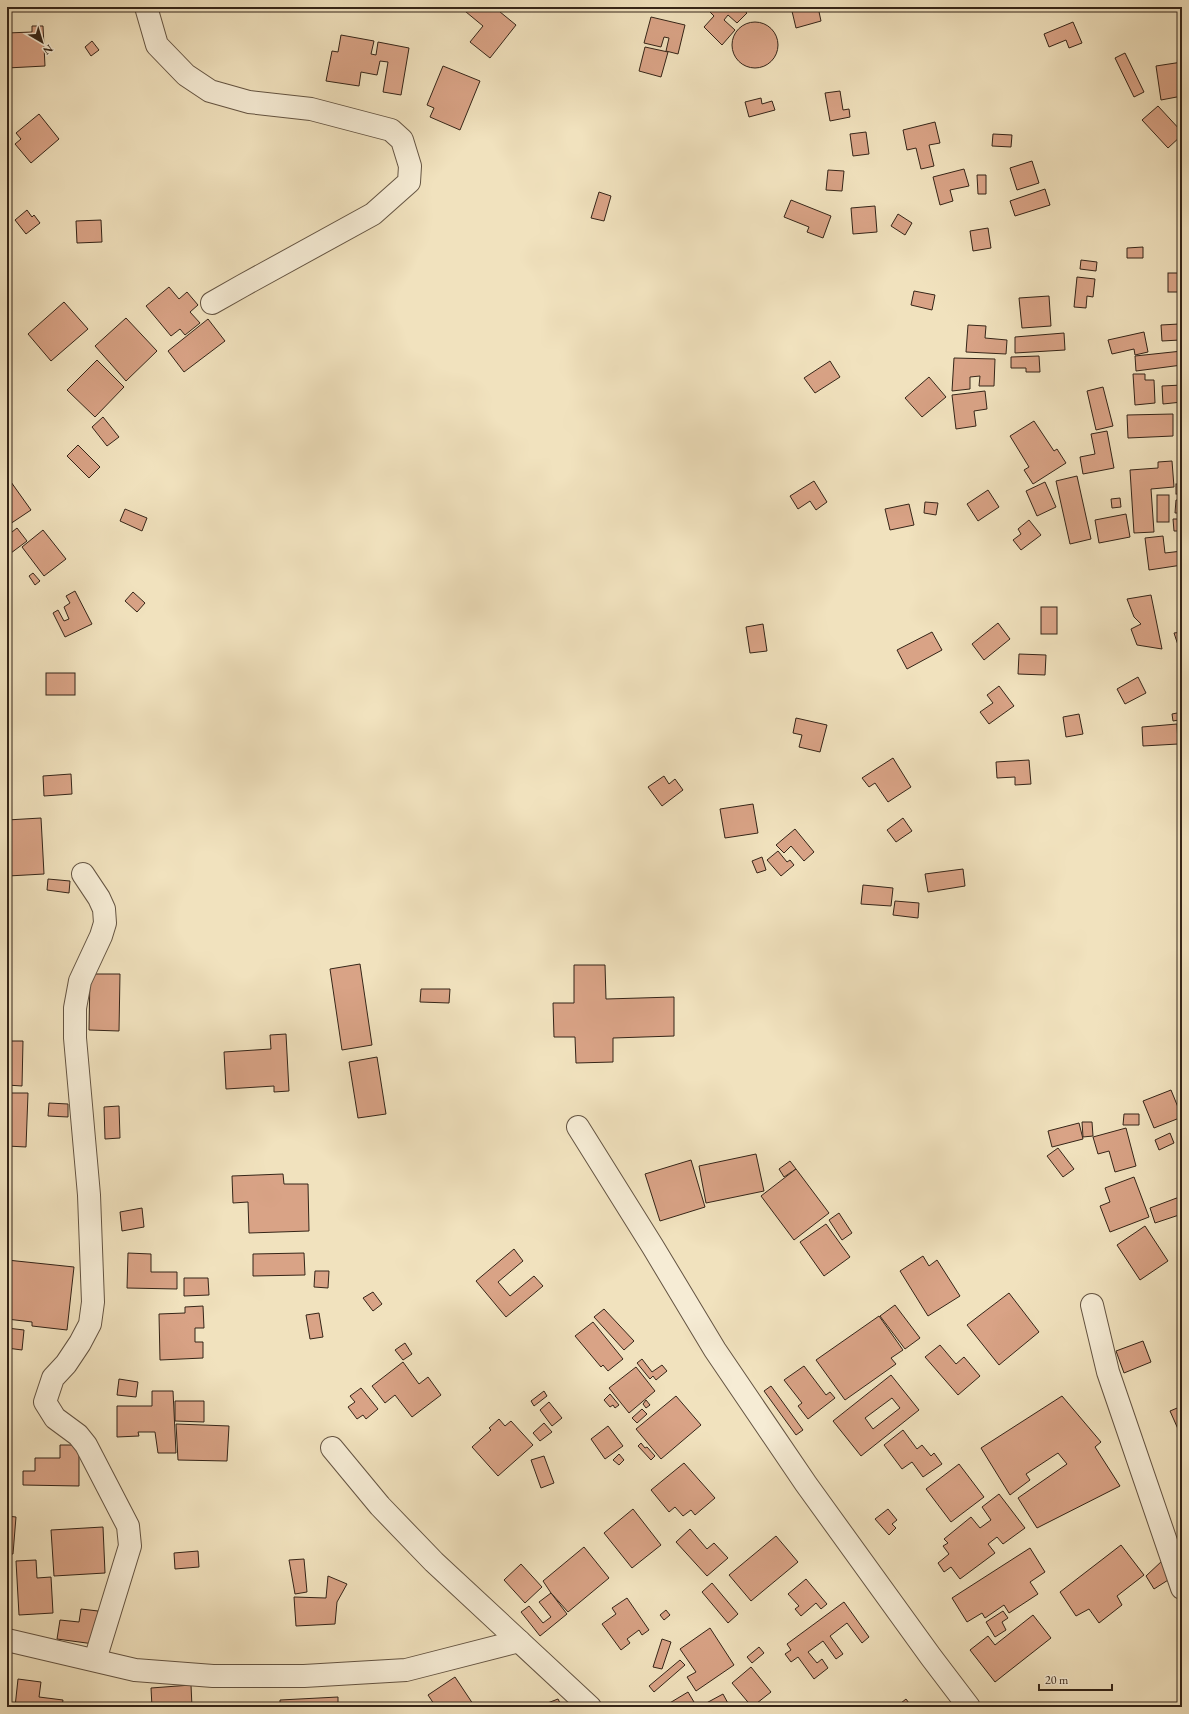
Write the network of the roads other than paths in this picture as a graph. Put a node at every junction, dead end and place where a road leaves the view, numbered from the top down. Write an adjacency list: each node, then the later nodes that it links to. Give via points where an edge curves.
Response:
1 (146, 7): 2 (street, via 157,45 186,75 210,91 249,102 311,109 391,130 402,140 410,166 409,182 373,214)
2 (212, 303)
3 (83, 874): 10 (street, via 104,909 105,923 80,981 75,1008 75,1038 90,1195 93,1302 90,1324 66,1364 53,1378 45,1402 55,1418 78,1435 86,1445 128,1526 130,1546)
4 (578, 1127): 12 (street, via 715,1350 806,1484)
5 (1092, 1304): 7 (street, via 1108,1372)
6 (332, 1448): 9 (street, via 380,1506 434,1562)
7 (1182, 1588)
8 (7, 1640): 10 (street)
9 (519, 1641): 10 (street, via 406,1670 304,1676 213,1676 135,1670); 11 (street)
10 (95, 1660)
11 (590, 1707)
12 (969, 1707)

